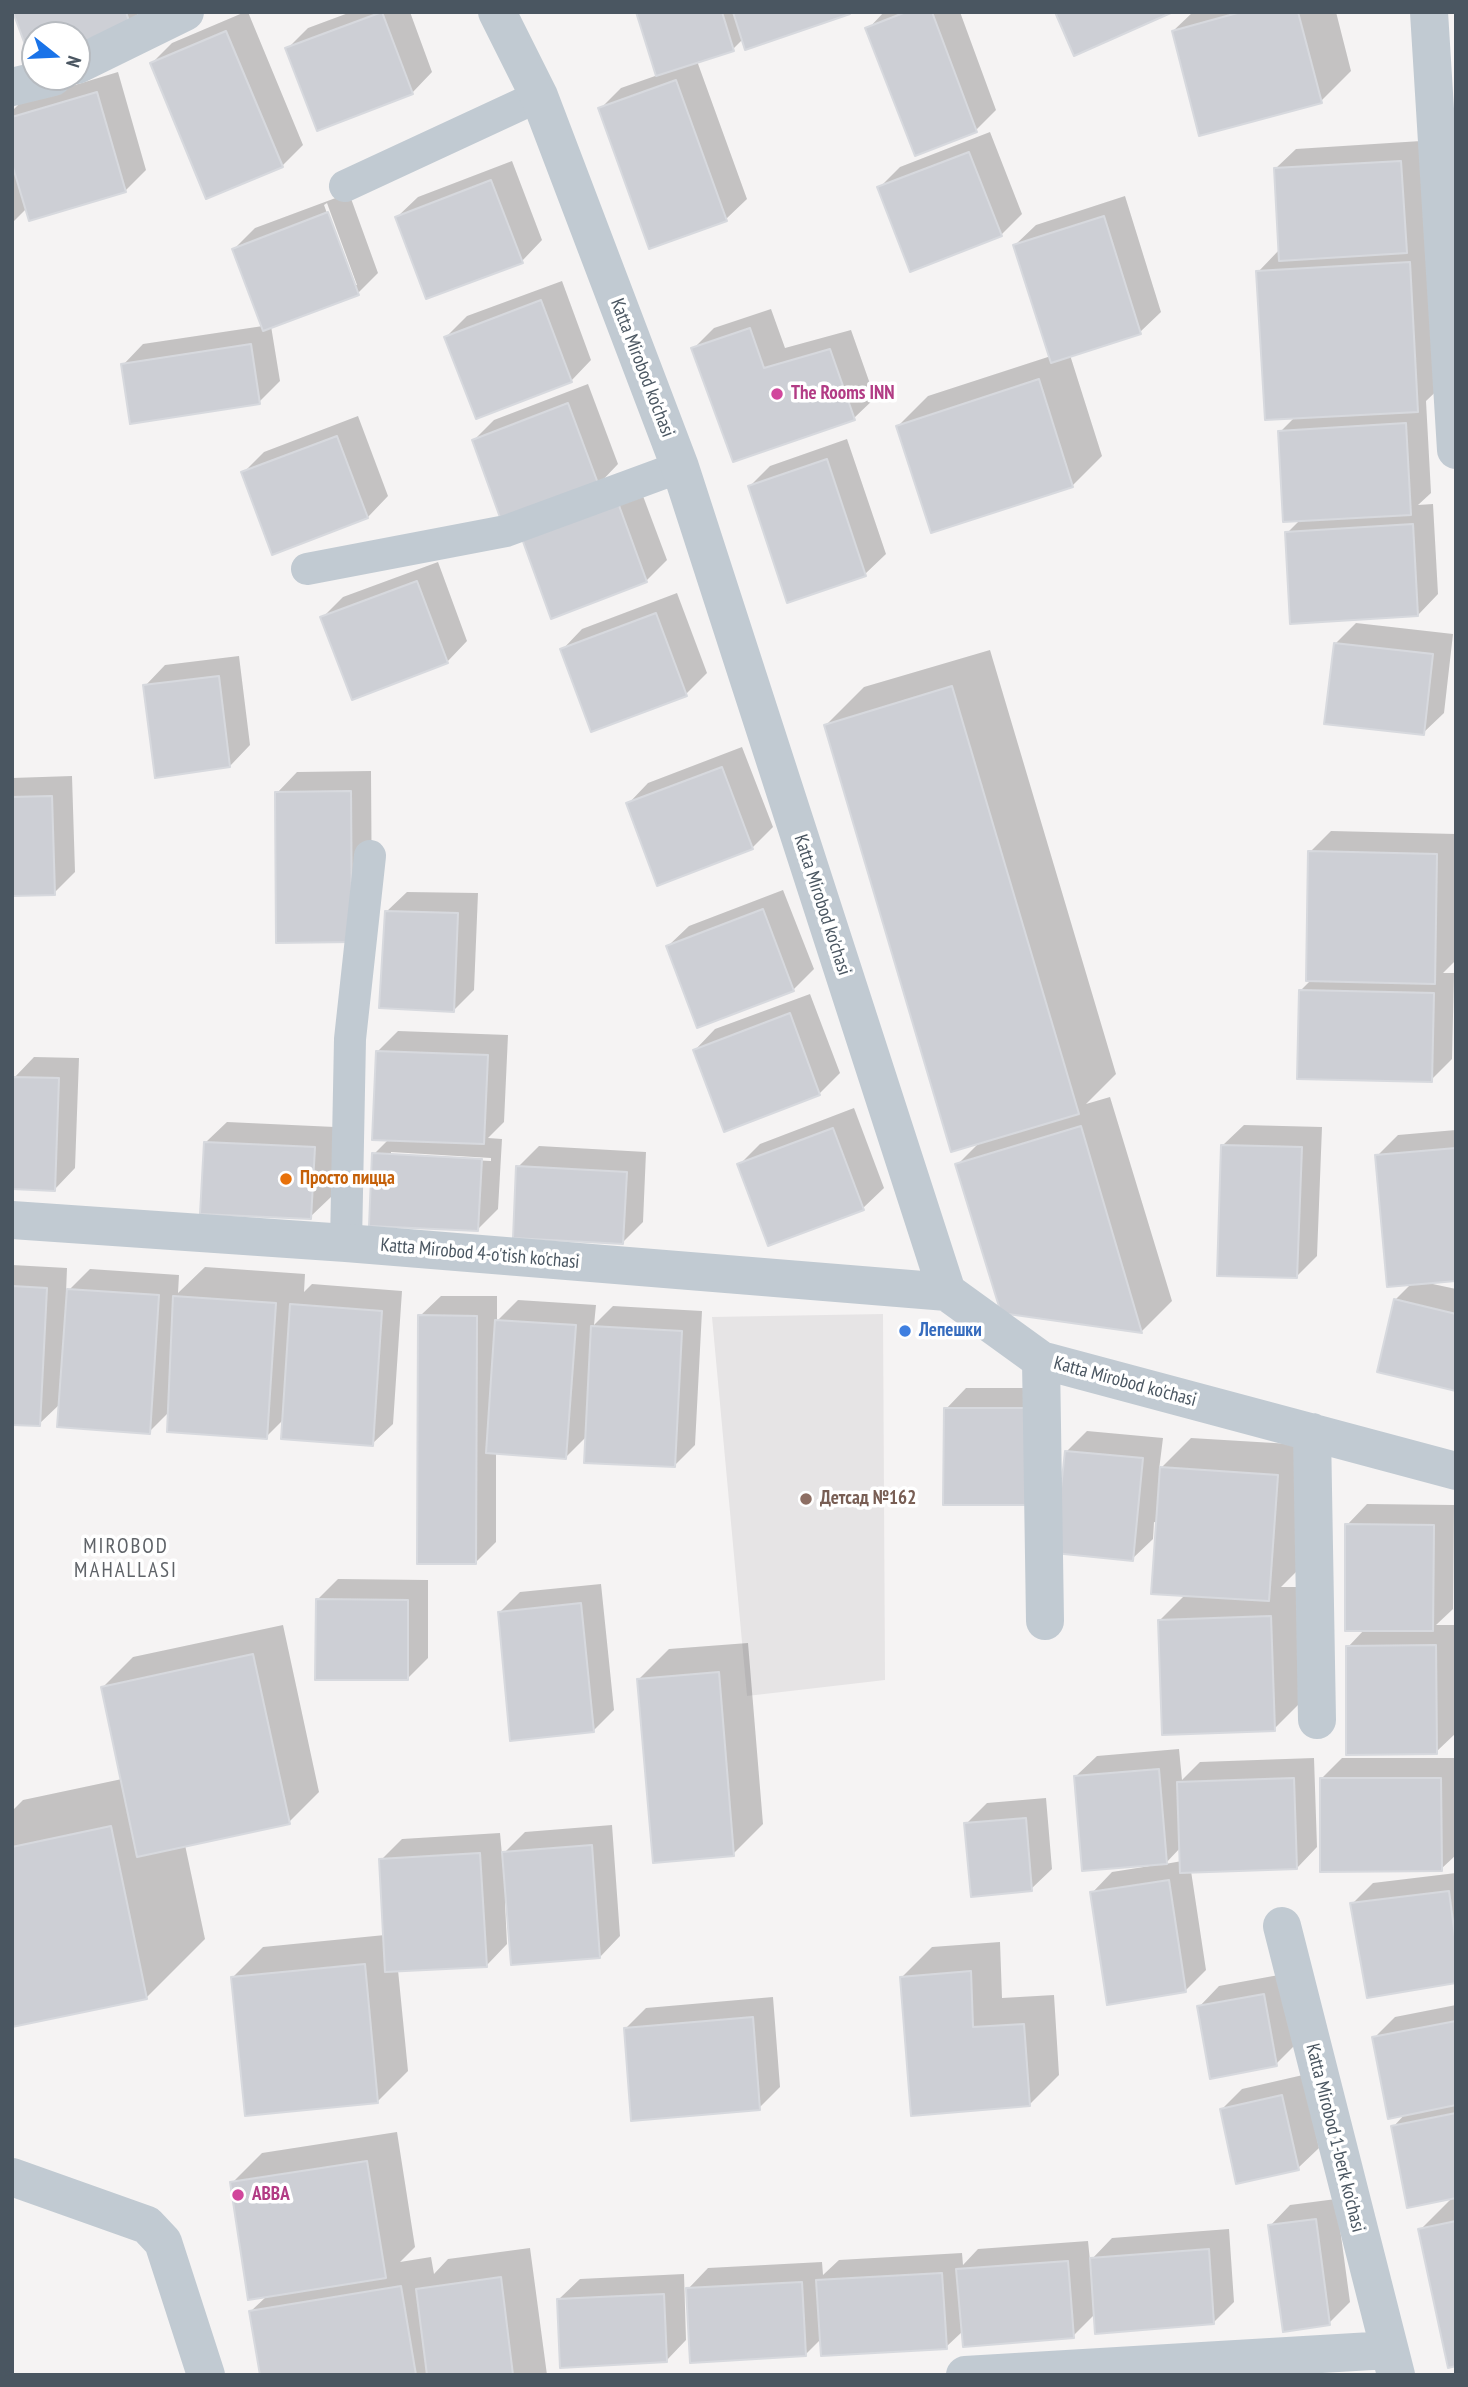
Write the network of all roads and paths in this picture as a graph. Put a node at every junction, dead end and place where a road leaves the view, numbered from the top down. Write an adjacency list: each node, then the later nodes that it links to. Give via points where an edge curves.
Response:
1 (185, 12): 4 (street)
2 (497, 12): 5 (street, Katta Mirobod ko'chasi)
3 (1429, 12): 7 (street)
4 (91, 58)
5 (539, 96): 6 (lane); 8 (street, Katta Mirobod ko'chasi)
6 (345, 186)
7 (1456, 450)
8 (680, 467): 9 (lane, via 506,531); 13 (street, Katta Mirobod ko'chasi)
9 (307, 569)
10 (370, 856): 12 (lane, via 350,1039)
11 (12, 1220): 12 (street, Katta Mirobod 4-o'tish ko'chasi)
12 (346, 1243): 13 (street, Katta Mirobod 4-o'tish ko'chasi)
13 (947, 1292): 14 (street, Katta Mirobod ko'chasi)
14 (1041, 1360): 15 (street, Katta Mirobod ko'chasi); 17 (street)
15 (1312, 1432): 16 (street, Katta Mirobod ko'chasi); 18 (street)
16 (1456, 1471)
17 (1045, 1621)
18 (1317, 1720)
19 (1282, 1926): 21 (street, Katta Mirobod 1-berk ko'chasi)
20 (12, 2177): 22 (street, via 147,2225 163,2242)
21 (1393, 2362): 23 (street, Katta Mirobod 1-berk ko'chasi)
22 (206, 2375)
23 (965, 2375)

